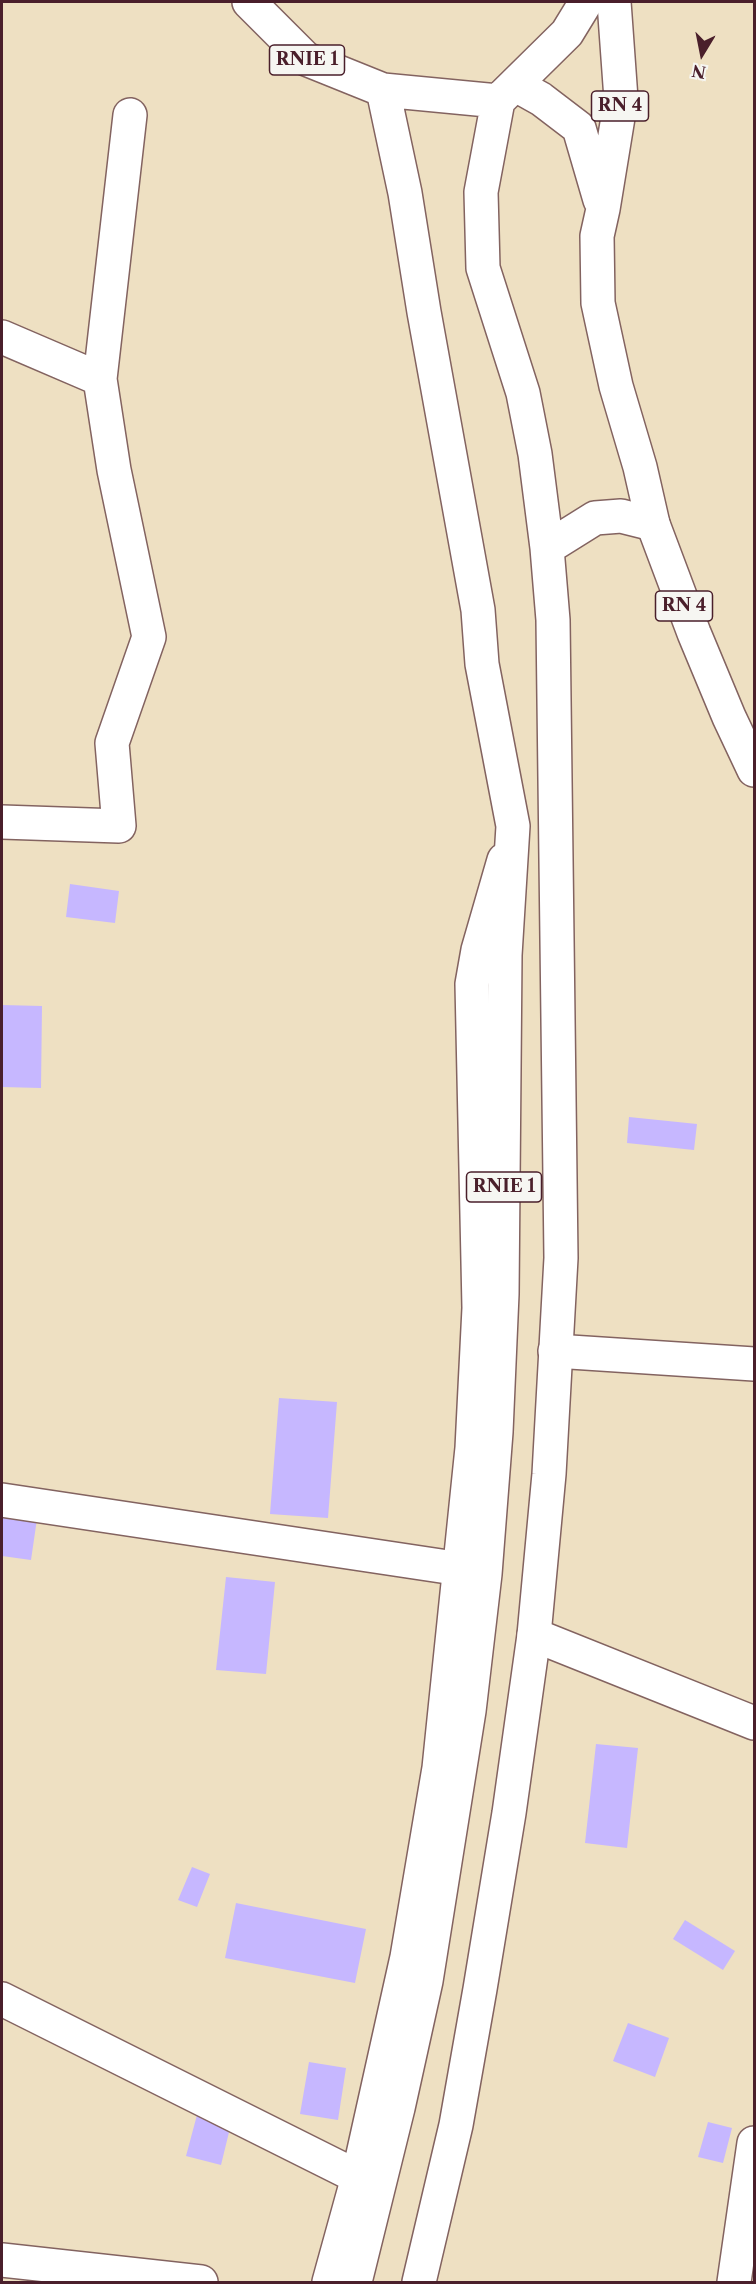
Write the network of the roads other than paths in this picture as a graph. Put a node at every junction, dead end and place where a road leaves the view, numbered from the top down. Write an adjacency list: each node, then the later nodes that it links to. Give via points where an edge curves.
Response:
1 (249, 2): 4 (main road, RNIE 1, via 306,59)
2 (586, 2): 5 (main road, via 567,33)
3 (614, 2): 7 (main road, RN 4, via 621,99)
4 (383, 90): 5 (main road, RNIE 1); 14 (main road, RNIE 1, via 405,193 478,610 482,664)
5 (507, 93): 7 (main road, RN 4, via 541,99 579,128); 11 (main road, RNIE 1, via 481,192 483,268 523,393)
6 (130, 116): 9 (main road)
7 (603, 209): 10 (main road, RN 4, via 597,236 598,303)
8 (2, 337): 9 (main road)
9 (100, 379): 13 (main road, via 114,470 149,637 112,743 119,826)
10 (653, 524): 11 (main road, via 621,516 595,518); 12 (main road, RN 4, via 694,633)
11 (547, 548): 15 (main road, RNIE 1, via 552,621 561,1222)
12 (754, 770)
13 (2, 822)
14 (513, 826): 18 (main road, via 472,984 479,1308); 27 (main road, RNIE 1, via 505,955 502,1294 485,1574 470,1711 426,1981)
15 (555, 1352): 16 (main road); 19 (main road, RNIE 1, via 549,1474)
16 (754, 1364)
17 (2, 1500): 18 (main road)
18 (461, 1569): 23 (main road, via 425,1856 407,1957)
19 (534, 1635): 20 (main road); 28 (main road, RNIE 1, via 509,1813 456,2125)
20 (754, 1722)
21 (2, 2000): 23 (main road)
22 (754, 2143): 29 (main road)
23 (358, 2177): 26 (main road)
24 (2, 2260): 25 (main road)
25 (201, 2283)
26 (329, 2283)
27 (355, 2283)
28 (419, 2283)
29 (734, 2283)

